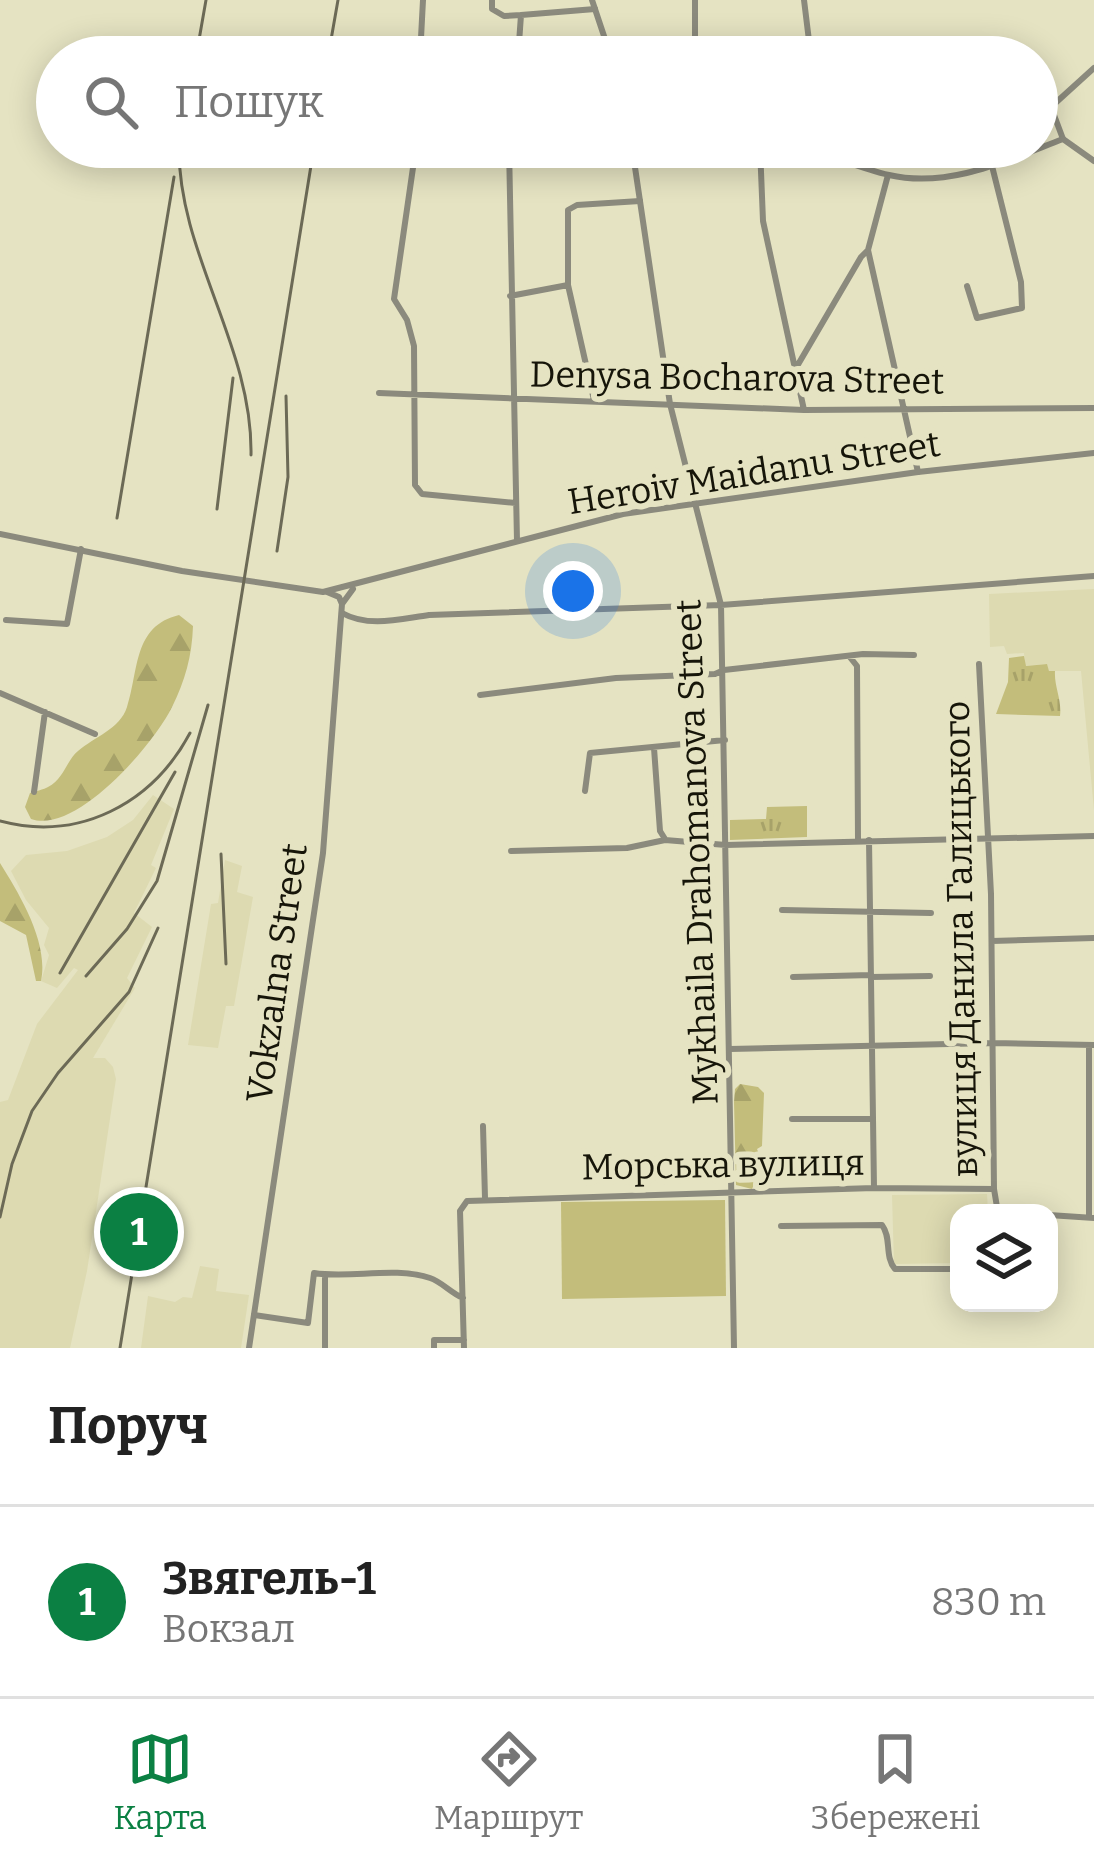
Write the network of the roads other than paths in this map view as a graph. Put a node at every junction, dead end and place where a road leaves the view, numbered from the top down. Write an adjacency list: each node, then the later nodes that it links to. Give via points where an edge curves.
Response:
1 (423, 0): 7 (street)
2 (492, 0): 6 (street, via 504,16)
3 (695, 0): 10 (street)
4 (804, 0): 11 (street)
5 (593, 4): 6 (street); 9 (street)
6 (521, 16): 8 (street)
7 (421, 36)
8 (520, 36)
9 (604, 36)
10 (695, 36)
11 (808, 36)
12 (1094, 68): 13 (street)
13 (1058, 101)
14 (1058, 126): 15 (street)
15 (1063, 139): 16 (street); 17 (street)
16 (1058, 141)
17 (1094, 161)
18 (413, 168): 33 (street, via 394,299 414,346)
19 (509, 168): 30 (street)
20 (635, 168): 26 (street, Mykhaila Drahomanova Street)
21 (761, 168): 31 (street, via 763,221)
22 (869, 168): 25 (street)
23 (982, 168): 25 (street, via 934,178)
24 (992, 168): 29 (street, via 1024,303 976,317)
25 (888, 175): 27 (street)
26 (640, 201): 28 (street, via 571,207); 36 (street, Mykhaila Drahomanova Street)
27 (868, 250): 31 (street); 39 (street)
28 (568, 285): 30 (street); 35 (street)
29 (967, 286)
30 (510, 296): 34 (street)
31 (795, 370): 38 (street)
32 (379, 393): 33 (street, Denysa Bocharova Street)
33 (418, 395): 34 (street, Denysa Bocharova Street); 42 (street, via 417,491)
34 (516, 400): 35 (street, Denysa Bocharova Street); 42 (street)
35 (594, 401): 36 (street, Denysa Bocharova Street)
36 (670, 404): 38 (street, Denysa Bocharova Street); 43 (street, Mykhaila Drahomanova Street)
37 (1094, 408): 39 (street, Denysa Bocharova Street)
38 (804, 410): 39 (street, Denysa Bocharova Street)
39 (907, 412): 41 (street)
40 (1094, 453): 41 (street, Heroiv Maidanu Street)
41 (918, 472): 43 (street, Heroiv Maidanu Street)
42 (516, 503): 45 (street)
43 (695, 503): 45 (street, Heroiv Maidanu Street); 50 (street, Mykhaila Drahomanova Street)
44 (0, 534): 46 (street)
45 (518, 542): 48 (street, Heroiv Maidanu Street)
46 (81, 549): 49 (street); 52 (street, via 67,624)
47 (1094, 576): 50 (street)
48 (358, 586): 49 (street, Heroiv Maidanu Street); 51 (street)
49 (323, 592): 51 (street, via 339,597)
50 (722, 605): 51 (street, via 388,621 353,619); 56 (street, Mykhaila Drahomanova Street)
51 (342, 609): 98 (street, Vokzalna Street, via 323,853)
52 (6, 620)
53 (846, 656): 54 (street); 56 (street); 66 (street, via 857,666)
54 (914, 656)
55 (980, 664): 69 (street, вулиця Данила Галицького)
56 (724, 670): 58 (street); 61 (street, Mykhaila Drahomanova Street)
57 (0, 693): 59 (street)
58 (480, 694)
59 (45, 712): 60 (street); 64 (street)
60 (95, 734)
61 (725, 740): 62 (street); 70 (street, Mykhaila Drahomanova Street)
62 (654, 748): 63 (street, via 590,753); 67 (street)
63 (585, 790)
64 (34, 792)
65 (1094, 836): 69 (street)
66 (858, 839): 68 (street); 70 (street)
67 (665, 840): 70 (street); 71 (street)
68 (869, 840): 69 (street); 73 (street)
69 (988, 840): 76 (street, вулиця Данила Галицького)
70 (726, 845): 83 (street, Mykhaila Drahomanova Street)
71 (511, 851)
72 (782, 910): 73 (street)
73 (870, 913): 74 (street); 77 (street)
74 (931, 914)
75 (1094, 938): 76 (street)
76 (992, 941): 80 (street, вулиця Данила Галицького)
77 (871, 976): 78 (street); 79 (street); 82 (street)
78 (930, 976)
79 (794, 977)
80 (993, 1043): 81 (street); 82 (street); 88 (street, вулиця Данила Галицького)
81 (1092, 1045): 93 (street)
82 (873, 1047): 83 (street); 85 (street)
83 (730, 1049): 89 (street, Mykhaila Drahomanova Street)
84 (792, 1119): 85 (street)
85 (874, 1119): 87 (street)
86 (483, 1126): 90 (street)
87 (874, 1188): 88 (street, Морська вулиця); 89 (street, Морська вулиця)
88 (994, 1189): 91 (street, вулиця Данила Галицького)
89 (733, 1193): 90 (street, Морська вулиця); 105 (street, Mykhaila Drahomanova Street)
90 (485, 1198): 97 (street, Морська вулиця, via 460,1211)
91 (996, 1204)
92 (1058, 1215): 93 (street)
93 (1092, 1217)
94 (781, 1226): 95 (street, via 882,1225 895,1269)
95 (950, 1269)
96 (326, 1275): 97 (street, via 429,1277); 99 (street, via 314,1273); 100 (street)
97 (463, 1298): 101 (street)
98 (254, 1315): 99 (street); 102 (street, Vokzalna Street)
99 (308, 1323): 100 (street)
100 (325, 1326): 103 (street)
101 (464, 1344): 104 (street, via 434,1340)
102 (249, 1348)
103 (325, 1348)
104 (434, 1348)
105 (734, 1348)

